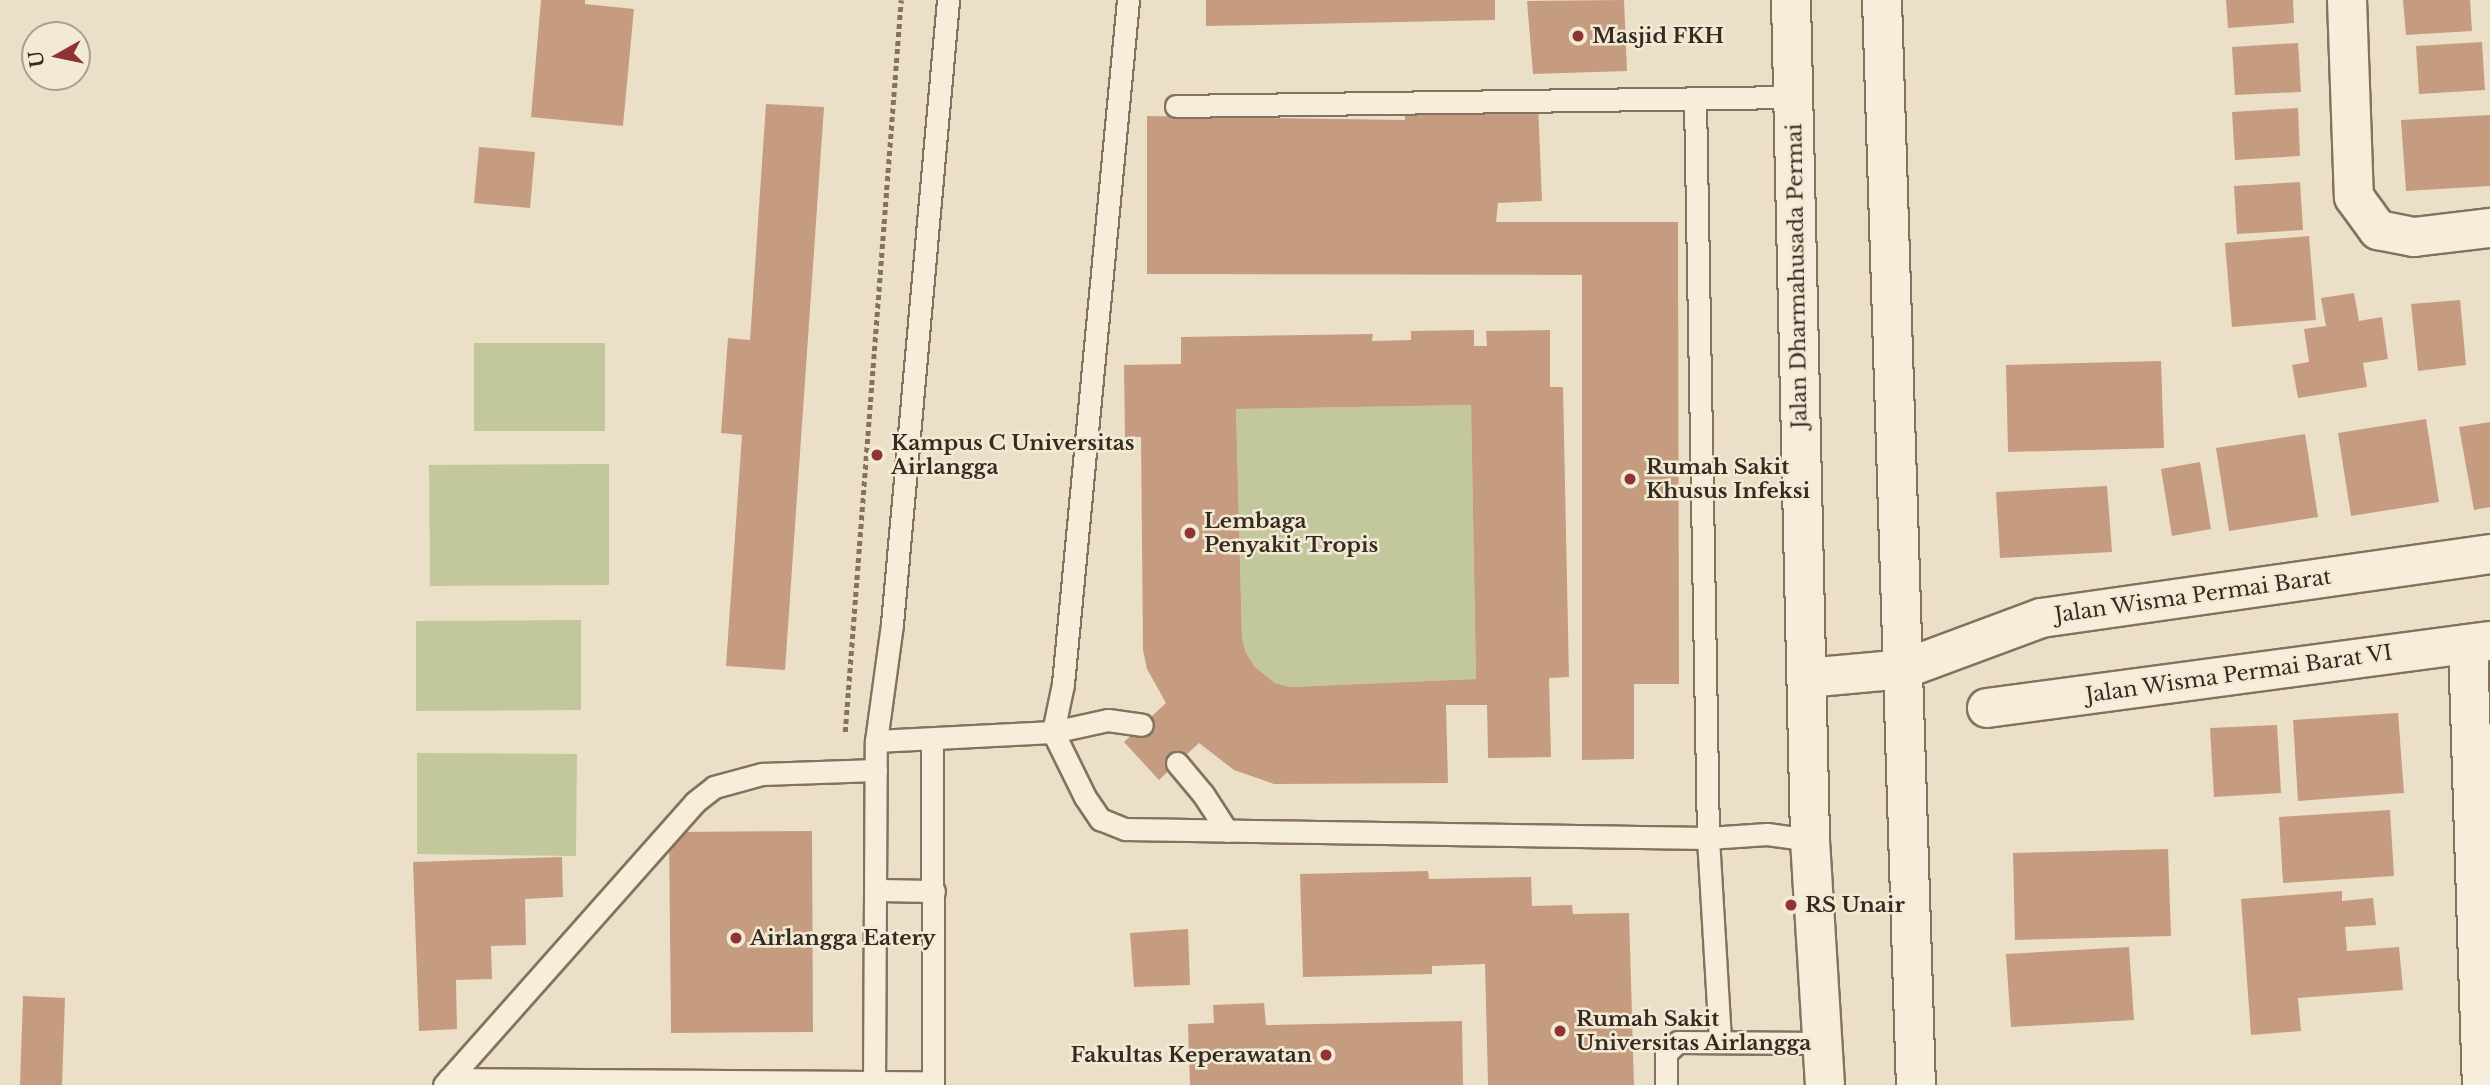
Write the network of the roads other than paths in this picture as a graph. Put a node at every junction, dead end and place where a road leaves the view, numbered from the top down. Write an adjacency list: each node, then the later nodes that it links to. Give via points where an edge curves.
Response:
1 (948, 0): 18 (lane, via 893,610)
2 (1128, 0): 16 (lane, via 1063,684)
3 (1791, 0): 6 (street, Jalan Dharmahusada Permai)
4 (1882, 0): 12 (street)
5 (2347, 0): 9 (street, via 2354,197 2378,230 2414,237)
6 (1793, 97): 7 (lane); 13 (street, Jalan Dharmahusada Permai)
7 (1695, 99): 8 (lane); 22 (lane)
8 (1176, 106)
9 (2490, 228)
10 (2490, 554): 12 (street, Jalan Wisma Permai Barat, via 2041,618)
11 (2479, 642): 14 (street, Jalan Wisma Permai Barat VI); 26 (street)
12 (1904, 669): 13 (street); 34 (street)
13 (1806, 678): 23 (street, Jalan Dharmahusada Permai)
14 (1987, 708)
15 (1142, 725): 16 (lane, via 1108,720)
16 (1053, 732): 17 (lane); 21 (lane, via 1100,819 1125,830)
17 (932, 740): 18 (lane); 25 (lane)
18 (876, 741): 20 (lane)
19 (1177, 763): 21 (lane)
20 (876, 770): 24 (lane); 29 (lane, via 762,774 714,788 695,802)
21 (1227, 831): 22 (lane)
22 (1708, 838): 23 (lane, via 1767,834); 27 (lane)
23 (1810, 840): 28 (street, Jalan Dharmahusada Permai)
24 (877, 890): 25 (lane); 31 (lane)
25 (934, 891): 30 (lane)
26 (2484, 982): 35 (street)
27 (1720, 1042): 28 (lane); 32 (lane, via 1692,1040 1672,1046 1666,1053)
28 (1824, 1043): 33 (street, Jalan Dharmahusada Permai)
29 (447, 1082): 31 (lane)
30 (933, 1083): 31 (lane)
31 (874, 1084)
32 (1666, 1085)
33 (1825, 1085)
34 (1916, 1085)
35 (2482, 1085)

